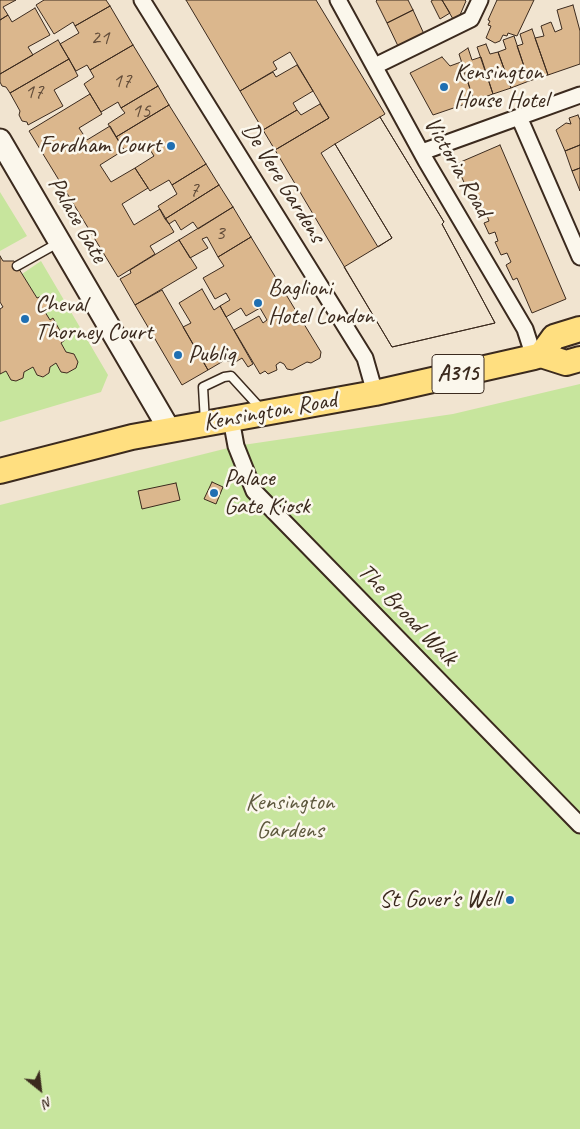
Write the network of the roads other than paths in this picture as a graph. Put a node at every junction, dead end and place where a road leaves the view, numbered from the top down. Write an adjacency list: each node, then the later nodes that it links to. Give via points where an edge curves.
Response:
1 (142, 0): 15 (street, De Vere Gardens, via 366,358)
2 (338, 0): 4 (street, Victoria Road)
3 (480, 0): 4 (street, via 470,19)
4 (375, 66): 8 (street, Victoria Road)
5 (580, 96): 6 (street)
6 (519, 117): 8 (street); 10 (street)
7 (0, 140): 9 (main road, Palace Gate)
8 (422, 152): 13 (street, Victoria Road, via 525,329)
9 (60, 242): 11 (lane); 19 (main road, Palace Gate)
10 (580, 257)
11 (17, 266)
12 (580, 329): 13 (main road, via 554,337)
13 (537, 356): 14 (main road, via 566,363); 15 (main road, Kensington Road / A315)
14 (580, 360)
15 (375, 393): 16 (main road, Kensington Road / A315)
16 (266, 413): 17 (main road, Kensington Road / A315); 18 (lane, via 231,376 224,377 203,387)
17 (231, 419): 18 (main road, Kensington Road / A315); 21 (street, The Broad Walk, via 236,446 254,491)
18 (205, 424): 19 (main road, Kensington Road / A315)
19 (170, 429): 20 (main road, Kensington Road / A315)
20 (0, 471)
21 (580, 825)

